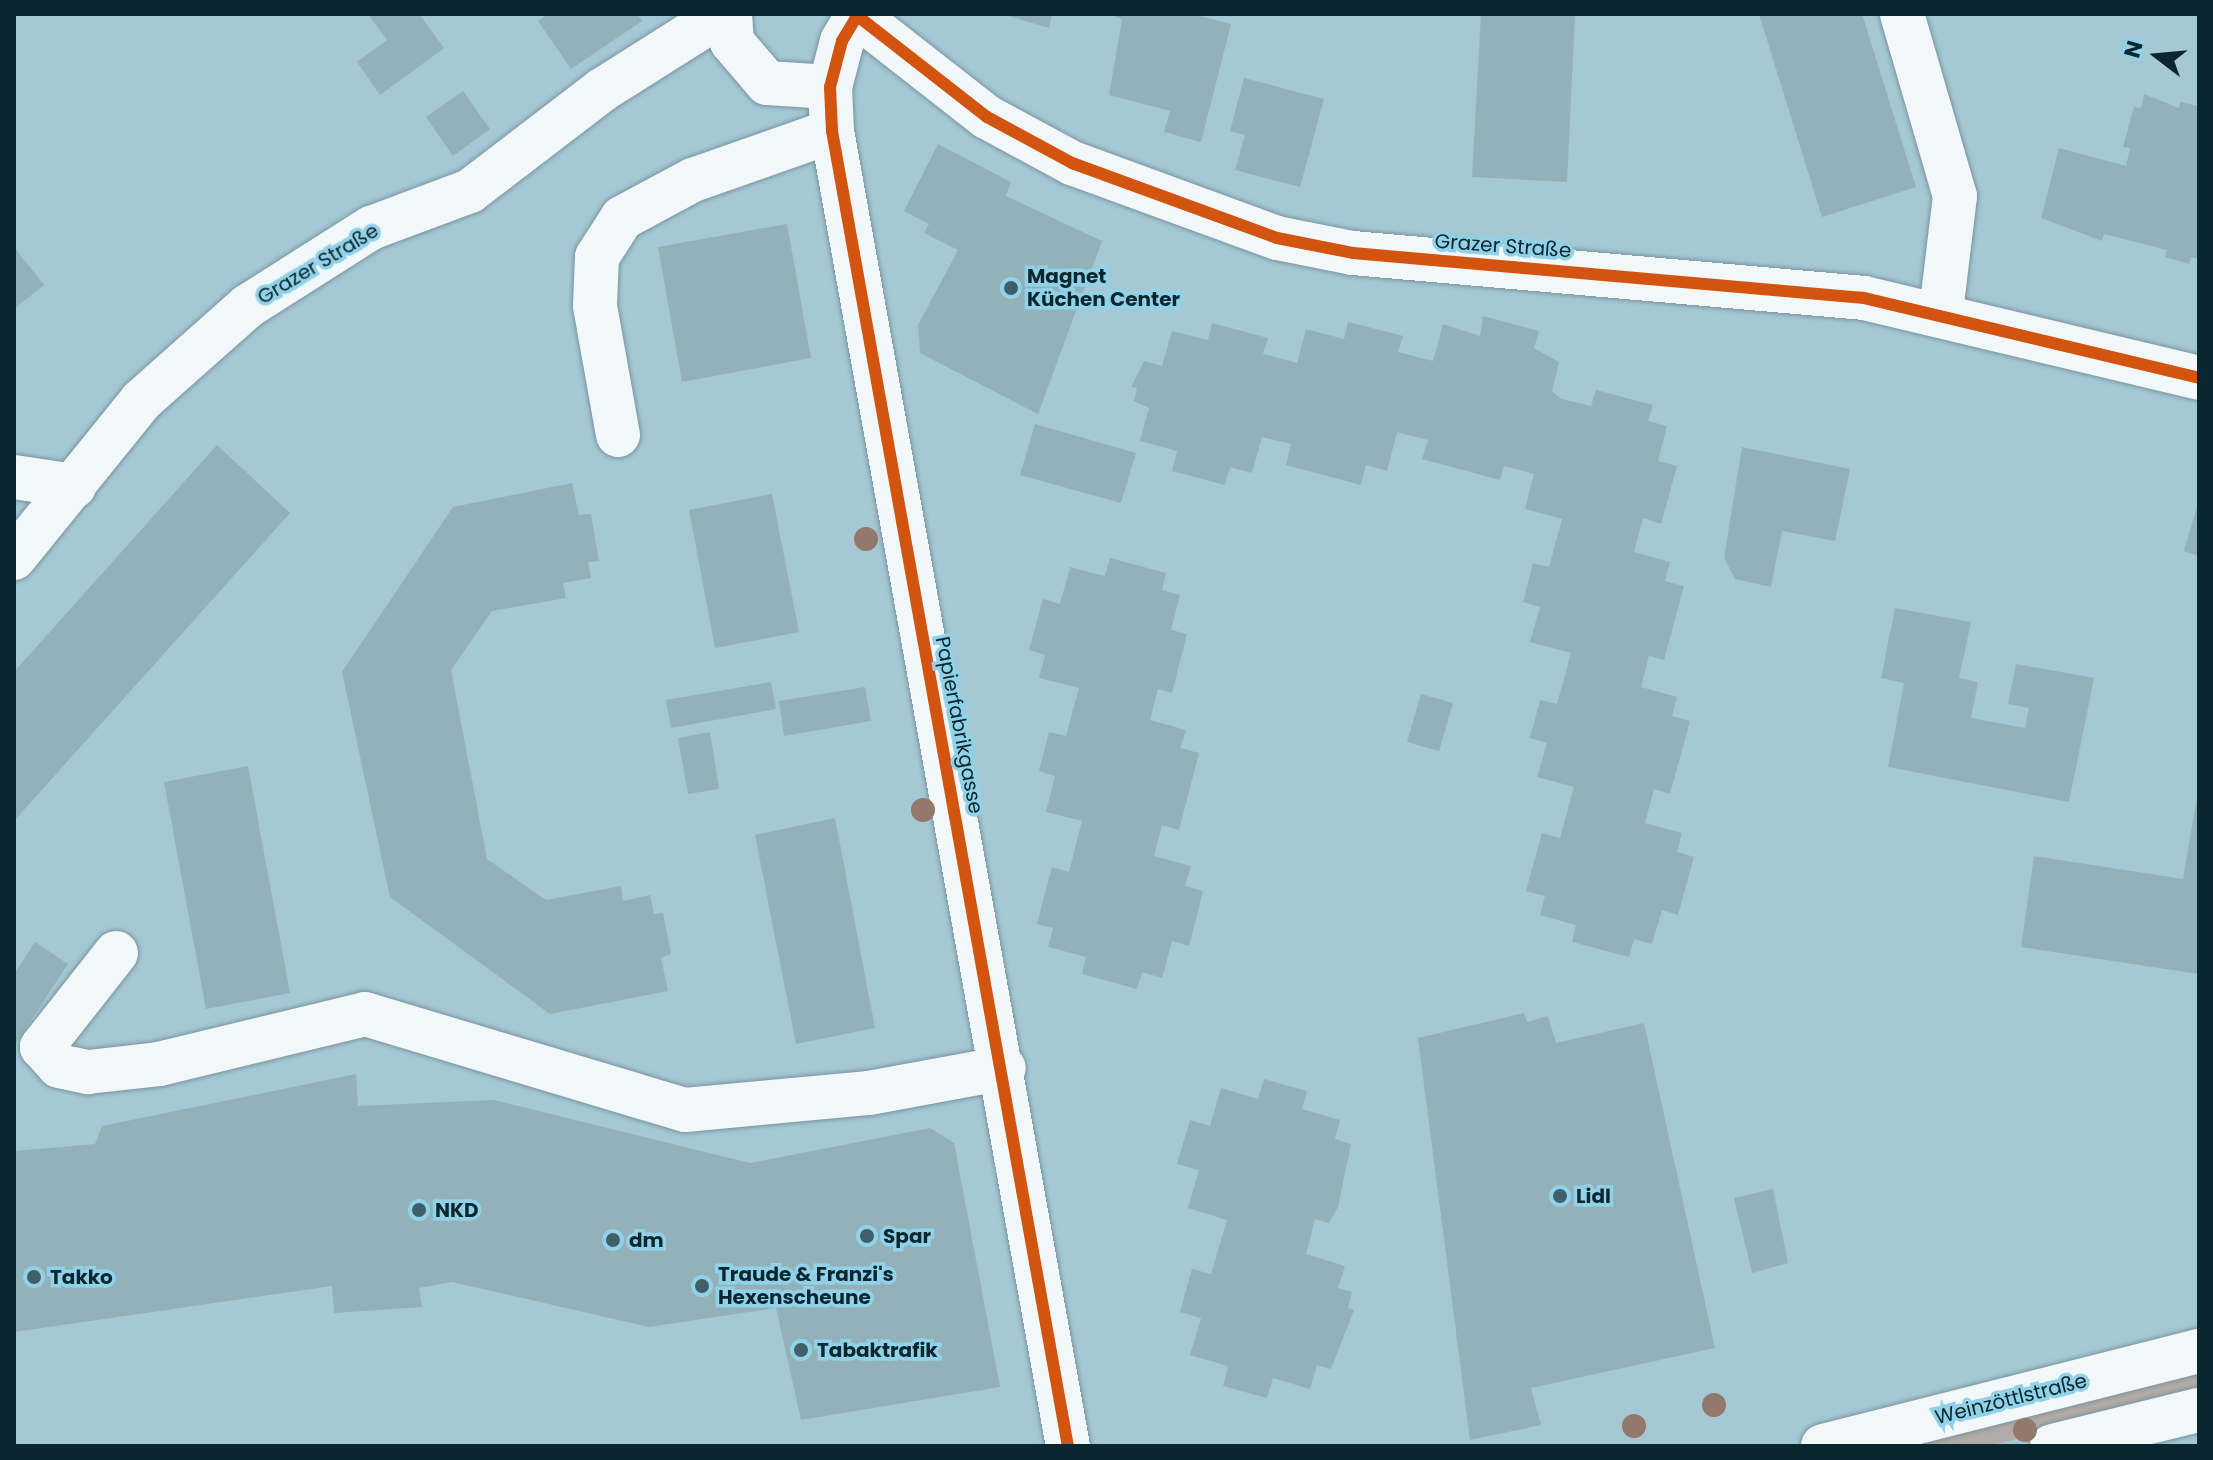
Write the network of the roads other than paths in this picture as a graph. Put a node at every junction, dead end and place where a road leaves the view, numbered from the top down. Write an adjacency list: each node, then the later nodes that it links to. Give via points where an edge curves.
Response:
1 (722, 14): 11 (street, Grazer Straße, via 602,90 470,191 371,228 248,306 142,400)
2 (730, 14): 5 (street, via 732,42 767,83)
3 (1902, 14): 7 (street, via 1955,196)
4 (856, 15): 5 (street, Papierfabrikgasse, via 842,41); 7 (street, Grazer Straße, via 987,117 1072,163 1277,238 1394,257 1770,286)
5 (830, 87): 6 (street, Papierfabrikgasse)
6 (832, 131): 9 (street, via 693,180 622,218 597,257 595,306); 14 (street, Papierfabrikgasse)
7 (1941, 312): 8 (street, Grazer Straße)
8 (2199, 378)
9 (618, 435)
10 (14, 477): 11 (street)
11 (64, 501): 12 (street, Grazer Straße)
12 (14, 558)
13 (116, 953): 14 (street, via 42,1047 59,1066 88,1072 159,1064 365,1014 685,1110 869,1093)
14 (1004, 1068): 17 (street, Papierfabrikgasse)
15 (2199, 1351): 18 (street, Weinzöttlstraße)
16 (2199, 1410): 19 (street)
17 (1068, 1446)
18 (1823, 1446)
19 (2052, 1446)

